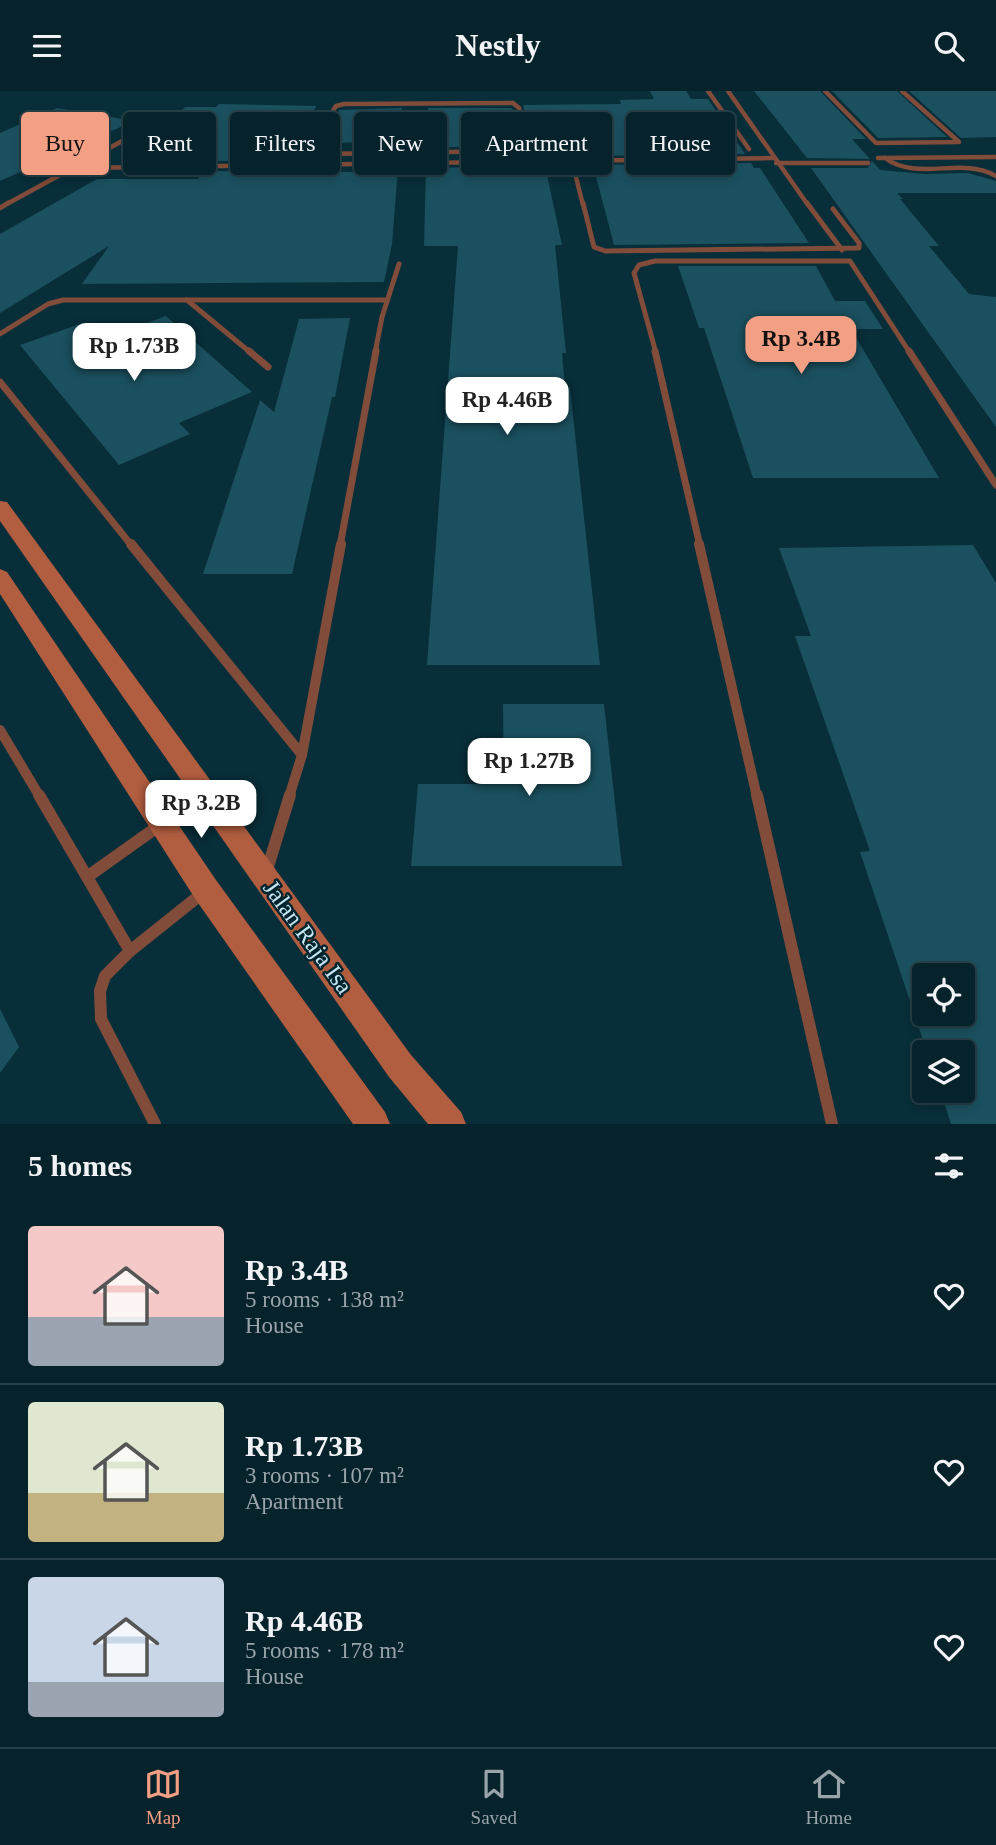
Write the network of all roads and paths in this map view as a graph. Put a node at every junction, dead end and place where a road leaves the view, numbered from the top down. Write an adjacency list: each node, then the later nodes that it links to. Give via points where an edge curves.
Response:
1 (708, 91): 6 (lane)
2 (728, 91): 11 (lane)
3 (825, 91): 5 (lane, via 873,142)
4 (902, 91): 5 (lane, via 960,141)
5 (952, 145): 8 (lane)
6 (749, 149)
7 (322, 154): 7 (lane, via 331,114 344,104 515,103 527,146 509,151)
8 (965, 157): 9 (lane); 19 (lane, via 881,158 897,167 979,167)
9 (996, 157)
10 (612, 161): 11 (lane)
11 (775, 161): 13 (lane); 22 (lane)
12 (461, 162): 14 (lane)
13 (867, 163)
14 (340, 164)
15 (230, 165): 16 (lane)
16 (109, 167)
17 (63, 175): 20 (lane)
18 (576, 175): 22 (lane, via 594,247 605,251)
19 (996, 176)
20 (0, 208)
21 (832, 209): 22 (lane, via 860,245)
22 (842, 250)
23 (399, 264): 25 (lane)
24 (187, 300): 25 (lane); 26 (lane, via 58,301); 27 (lane)
25 (387, 300): 33 (lane)
26 (0, 334)
27 (268, 367)
28 (0, 382): 33 (lane)
29 (996, 485): 42 (lane, via 850,261 655,261 635,268)
30 (0, 507): 36 (main road, Jalan Raja Isa)
31 (0, 577): 34 (main road)
32 (0, 730): 35 (lane)
33 (302, 755): 36 (lane)
34 (161, 824): 35 (lane); 37 (main road)
35 (87, 877): 38 (lane)
36 (265, 877): 41 (main road, Jalan Raja Isa, via 400,1066)
37 (206, 890): 38 (lane); 40 (main road)
38 (130, 951): 39 (lane, via 105,977 100,991 101,1019)
39 (155, 1124)
40 (373, 1124)
41 (449, 1124)
42 (832, 1124)

